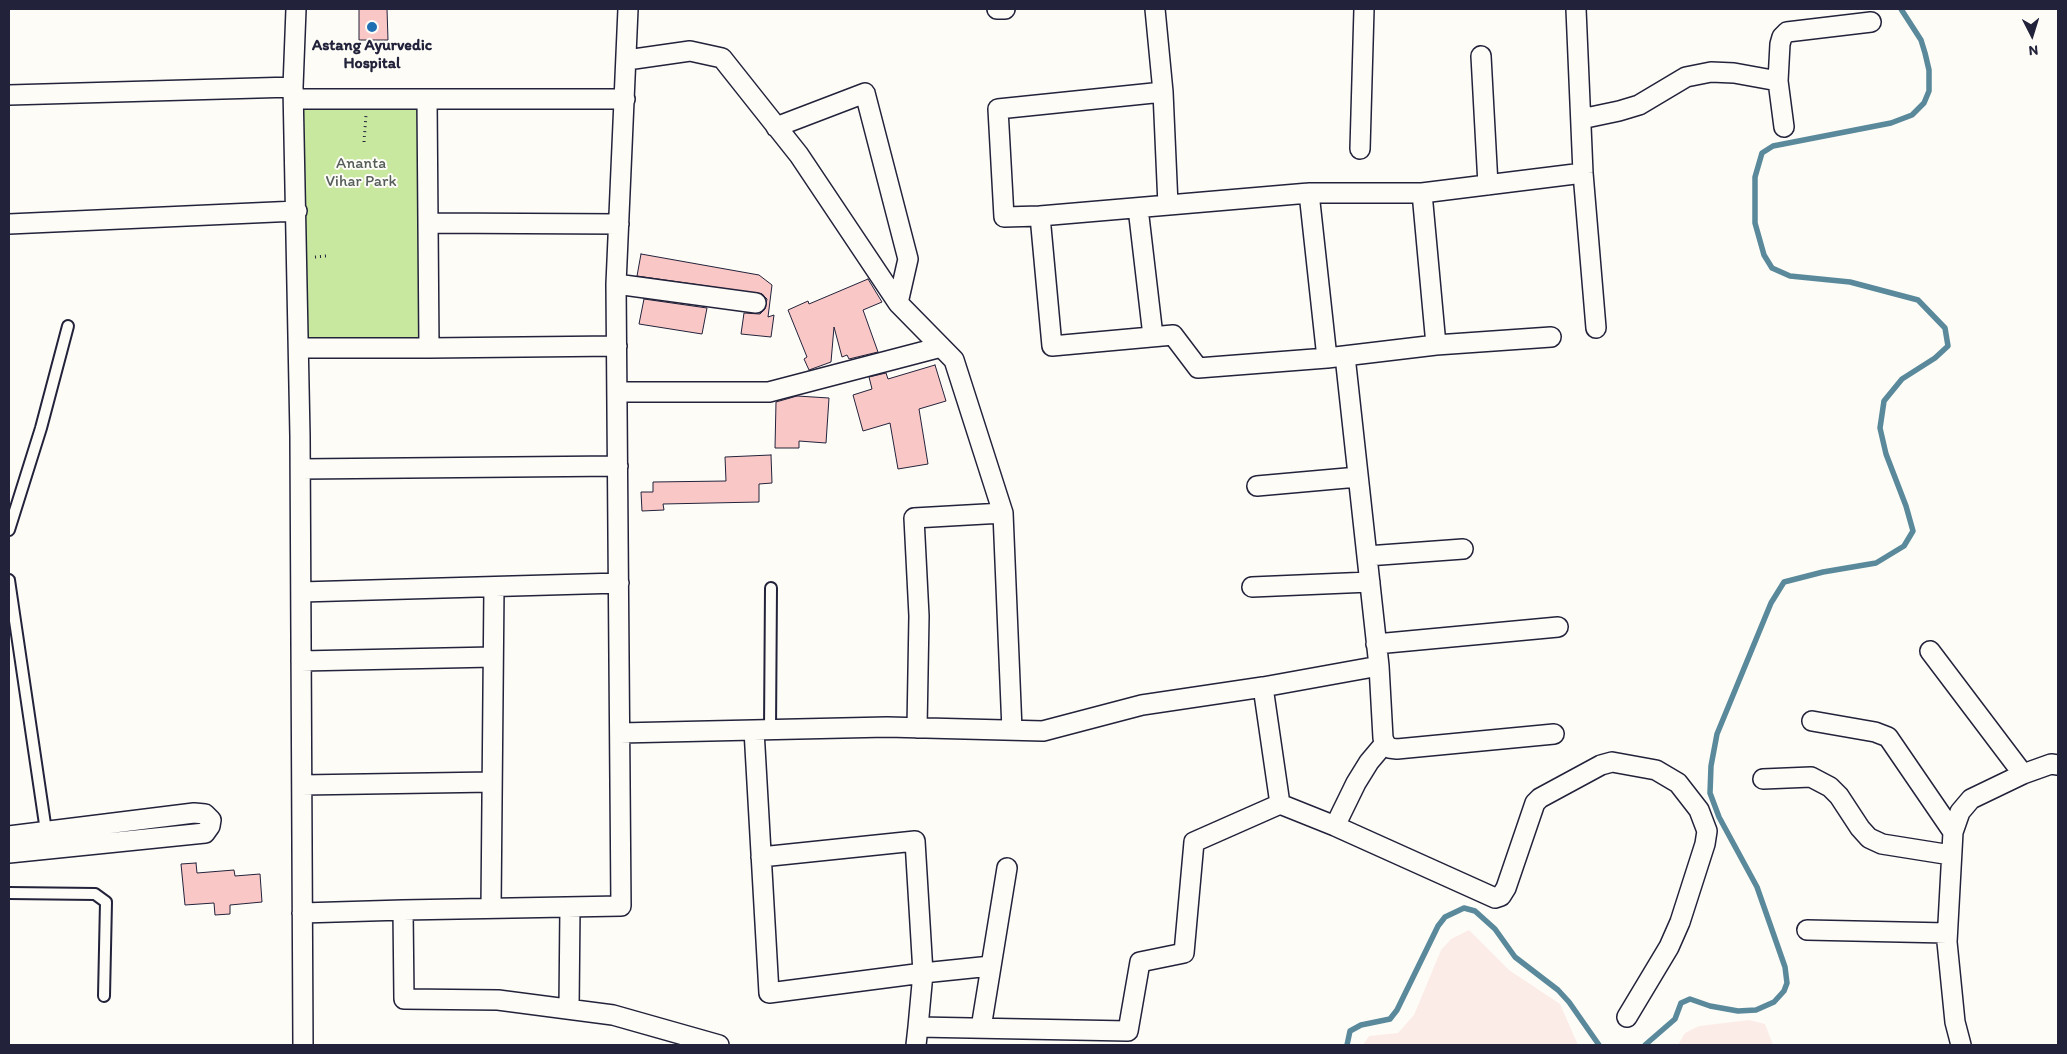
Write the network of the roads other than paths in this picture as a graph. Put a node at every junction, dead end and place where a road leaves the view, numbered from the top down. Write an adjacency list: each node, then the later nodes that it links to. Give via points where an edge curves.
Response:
1 (296, 9): 13 (street)
2 (628, 9): 10 (street)
3 (997, 9): 4 (street)
4 (1005, 9)
5 (1155, 9): 12 (street)
6 (1364, 9): 20 (street)
7 (1576, 9): 17 (street)
8 (1870, 22): 11 (street, via 1788,32 1780,44)
9 (1481, 56): 22 (street)
10 (626, 60): 16 (street); 18 (street, via 690,51 722,58)
11 (1778, 81): 17 (street, via 1711,72 1686,77 1639,105); 19 (street)
12 (1162, 92): 25 (street); 28 (street, via 998,109 1004,218)
13 (293, 93): 14 (street); 15 (street, via 366,99); 27 (street)
14 (9, 95)
15 (427, 99): 16 (street); 29 (street)
16 (625, 99): 31 (street)
17 (1581, 119): 21 (street)
18 (776, 127): 33 (street); 33 (street, via 866,93 908,259)
19 (1784, 127)
20 (1360, 149)
21 (1583, 173): 22 (street); 36 (street)
22 (1488, 185): 24 (street)
23 (1309, 193): 24 (street); 25 (street); 44 (street)
24 (1422, 193): 39 (street)
25 (1168, 205): 26 (street)
26 (1138, 208): 28 (street); 37 (street)
27 (297, 211): 30 (street); 42 (street)
28 (1040, 216): 37 (street, via 1052,346)
29 (428, 223): 31 (street); 43 (street)
30 (9, 224)
31 (619, 224): 32 (street)
32 (616, 284): 34 (street); 40 (street)
33 (898, 302): 41 (street)
34 (756, 303)
35 (68, 326): 51 (lane, via 42,428)
36 (1596, 328)
37 (1153, 336): 44 (street, via 1173,335 1198,368)
38 (1551, 337): 39 (street)
39 (1436, 345): 44 (street)
40 (617, 346): 43 (street); 45 (street)
41 (941, 347): 45 (street, via 768,392); 50 (street, via 954,360)
42 (299, 348): 43 (street); 47 (street)
43 (429, 348)
44 (1336, 357): 48 (street)
45 (617, 392): 46 (street)
46 (618, 466): 47 (street); 56 (street)
47 (301, 468): 60 (street)
48 (1358, 477): 49 (street); 53 (street)
49 (1257, 486)
50 (1003, 513): 69 (street, via 914,518 919,616); 71 (street)
51 (9, 530)
52 (1463, 550): 53 (street)
53 (1367, 556): 55 (street)
54 (9, 580): 82 (lane)
55 (1370, 582): 58 (street); 62 (street)
56 (619, 583): 57 (street); 72 (street)
57 (494, 586): 60 (street); 64 (street)
58 (1252, 587)
59 (771, 588): 70 (lane)
60 (301, 592): 65 (street)
61 (1558, 627): 62 (street)
62 (1376, 644): 66 (street)
63 (1930, 651): 76 (street)
64 (493, 657): 65 (street); 78 (street)
65 (301, 661): 79 (street)
66 (1379, 666): 67 (street); 74 (street)
67 (1263, 687): 71 (street, via 1142,705 1043,731); 80 (street)
68 (1812, 721): 83 (street, via 1888,737)
69 (917, 728): 70 (street); 71 (street)
70 (762, 730): 72 (street); 87 (street)
71 (1012, 730)
72 (620, 733): 90 (street, via 621,906)
73 (1554, 734): 74 (street, via 1398,749)
74 (1385, 744): 81 (street, via 1356,783)
75 (2058, 765): 76 (street, via 2051,764)
76 (2023, 774): 83 (street, via 1971,799 1960,812)
77 (1763, 779): 86 (street, via 1811,777 1839,796 1869,838 1882,844)
78 (492, 782): 79 (street); 91 (street)
79 (302, 785): 93 (street)
80 (1280, 804): 81 (street); 101 (street, via 1194,842 1184,953 1140,962 1128,1031)
81 (1335, 826): 100 (street, via 1495,898 1501,896 1506,888 1535,803 1540,798 1612,762 1656,770 1678,784 1702,815 1707,831 1705,844 1669,947)
82 (46, 831): 84 (street); 85 (street, via 194,813 205,814 211,820 205,833)
83 (1953, 832): 86 (street)
84 (9, 836)
85 (9, 853)
86 (1951, 855): 95 (street)
87 (761, 856): 97 (street, via 915,841); 97 (street, via 769,993)
88 (1007, 868): 96 (street)
89 (9, 893): 98 (lane, via 95,894 106,902)
90 (570, 907): 91 (street); 99 (street)
91 (491, 908): 92 (street)
92 (403, 910): 93 (street); 99 (street, via 404,999 498,1000)
93 (302, 913): 103 (street)
94 (1807, 930): 95 (street)
95 (1947, 933): 105 (street, via 1955,1022)
96 (991, 966): 97 (street); 101 (street)
97 (923, 973): 102 (street)
98 (104, 996)
99 (569, 1009): 104 (street, via 614,1015)
100 (1627, 1017)
101 (980, 1028): 102 (street)
102 (917, 1036)
103 (303, 1045)
104 (719, 1045)
105 (1961, 1045)

